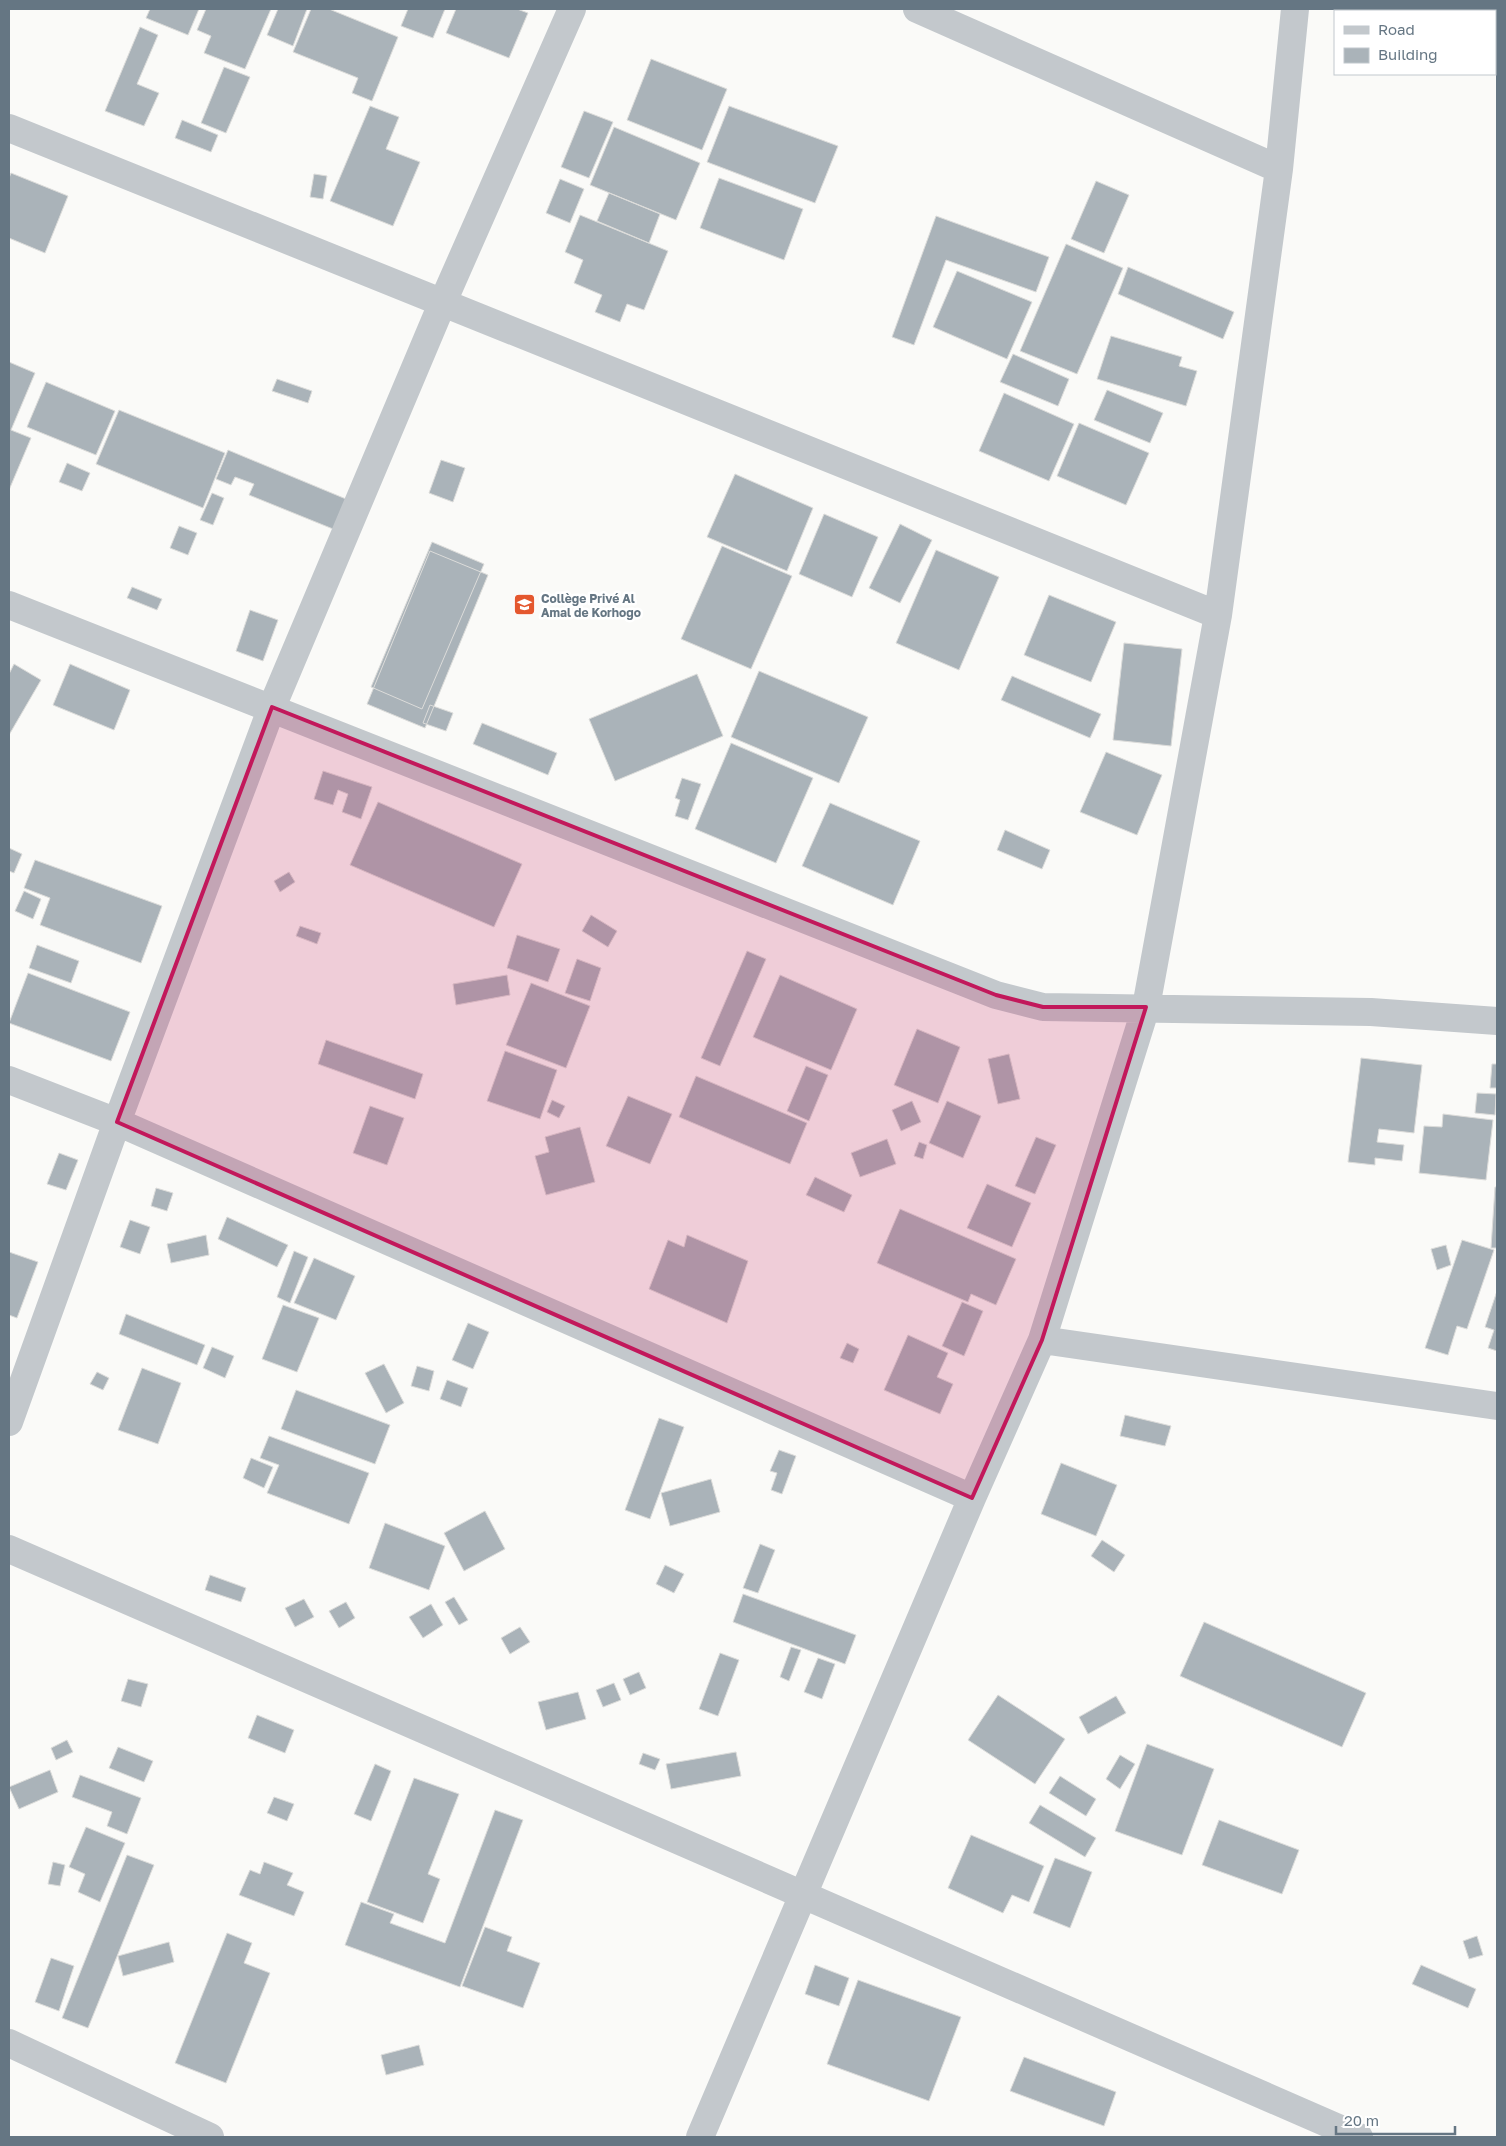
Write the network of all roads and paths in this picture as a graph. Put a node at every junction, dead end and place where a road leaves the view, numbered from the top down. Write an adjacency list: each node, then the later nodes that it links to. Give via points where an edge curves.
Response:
1 (572, 9): 6 (street)
2 (917, 9): 5 (street)
3 (1295, 9): 5 (street)
4 (9, 128): 6 (street)
5 (1278, 170): 8 (street)
6 (442, 304): 8 (street); 9 (street)
7 (9, 605): 9 (street)
8 (1218, 614): 10 (street)
9 (272, 707): 10 (street, via 996,995 1042,1007); 13 (street)
10 (1146, 1007): 11 (street, via 1371,1012); 14 (street)
11 (1497, 1021)
12 (9, 1080): 13 (street)
13 (117, 1122): 16 (street); 17 (street)
14 (1042, 1340): 15 (street); 17 (street)
15 (1497, 1406)
16 (9, 1422)
17 (972, 1498): 19 (street)
18 (9, 1549): 19 (street)
19 (802, 1896): 22 (street); 23 (street)
20 (9, 2044): 21 (street)
21 (210, 2137)
22 (700, 2137)
23 (1359, 2137)

